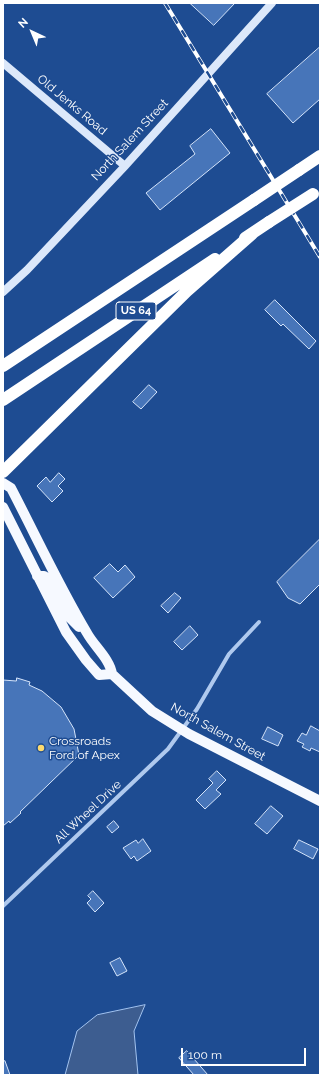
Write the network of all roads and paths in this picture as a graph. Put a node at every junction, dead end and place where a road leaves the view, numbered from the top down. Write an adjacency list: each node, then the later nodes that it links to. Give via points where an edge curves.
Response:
1 (272, 3): 4 (main road, North Salem Street)
2 (3, 63): 4 (main road, Old Jenks Road)
3 (320, 156): 8 (highway, US 64, bridge)
4 (125, 166): 7 (main road, North Salem Street)
5 (317, 192): 6 (highway, US 64, bridge)
6 (252, 234): 9 (highway, US 64); 10 (highway, via 187,291)
7 (3, 292)
8 (3, 366)
9 (3, 400)
10 (3, 472)
11 (3, 483): 15 (main road, North Salem Street, via 11,488)
12 (3, 507): 13 (main road, North Salem Street)
13 (37, 576): 15 (main road, via 48,578 66,614); 16 (main road, North Salem Street, via 78,650 99,675)
14 (259, 622): 17 (street, All Wheel Drive, via 229,654)
15 (87, 634): 16 (main road, North Salem Street, via 111,666)
16 (112, 674): 17 (main road, North Salem Street, via 152,711)
17 (182, 730): 18 (main road, North Salem Street); 19 (street, All Wheel Drive, via 160,758)
18 (320, 801)
19 (3, 906)

